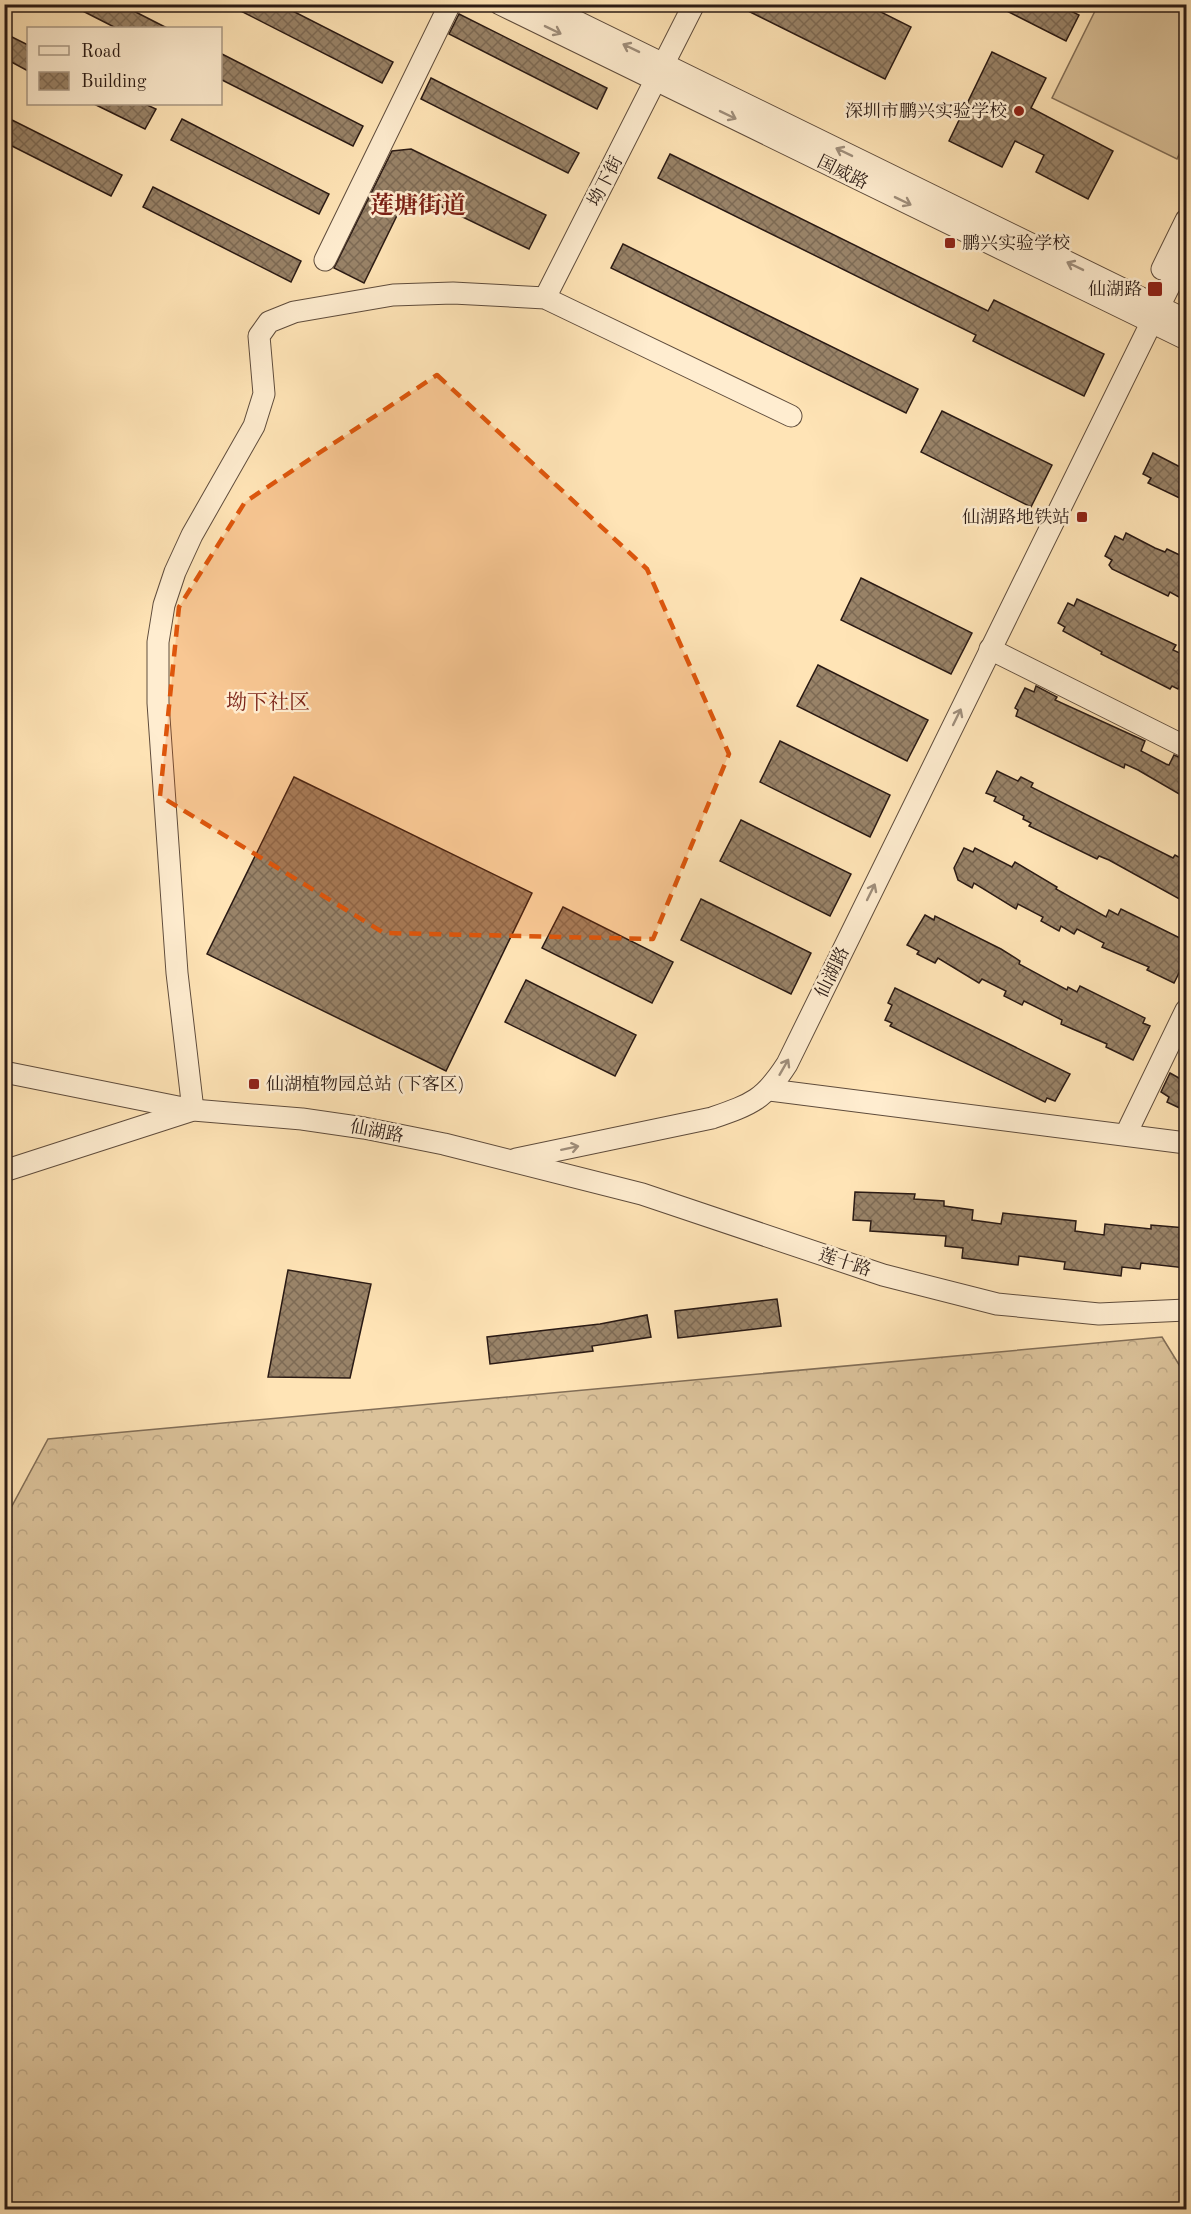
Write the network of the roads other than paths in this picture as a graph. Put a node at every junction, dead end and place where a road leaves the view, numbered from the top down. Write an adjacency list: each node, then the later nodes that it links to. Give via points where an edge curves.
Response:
1 (450, 4): 8 (street)
2 (500, 4): 5 (street, 国威路, one-way to 5)
3 (541, 4): 5 (street, 国威路, one-way to 3)
4 (694, 4): 5 (street, 坳下街)
5 (660, 73): 9 (street, 坳下街); 10 (street, 国威路)
6 (1186, 220): 10 (street, 仙湖路)
7 (1186, 252): 10 (street, 仙湖路)
8 (325, 260)
9 (545, 298): 13 (street); 19 (street, via 453,293 393,295 294,312 269,322 259,336 264,394 254,426 175,572 158,642 158,703 177,974)
10 (1153, 310): 11 (street, 国威路); 12 (street, 国威路); 14 (street, 仙湖路)
11 (1186, 320)
12 (1186, 339)
13 (791, 416)
14 (990, 649): 15 (street); 18 (street, 仙湖路, one-way to 14, via 787,1064)
15 (1186, 747)
16 (1186, 1010): 20 (street)
17 (4, 1072): 19 (street, 仙湖路)
18 (770, 1090): 20 (street); 22 (street, 仙湖路, one-way to 18, via 712,1118 742,1107)
19 (193, 1110): 22 (street, 仙湖路, via 364,1128); 23 (street, 仙湖路)
20 (1125, 1134): 21 (street)
21 (1186, 1143)
22 (513, 1160): 24 (street, 莲十路, via 642,1194 895,1278 997,1304 1100,1314)
23 (4, 1171)
24 (1186, 1310)

